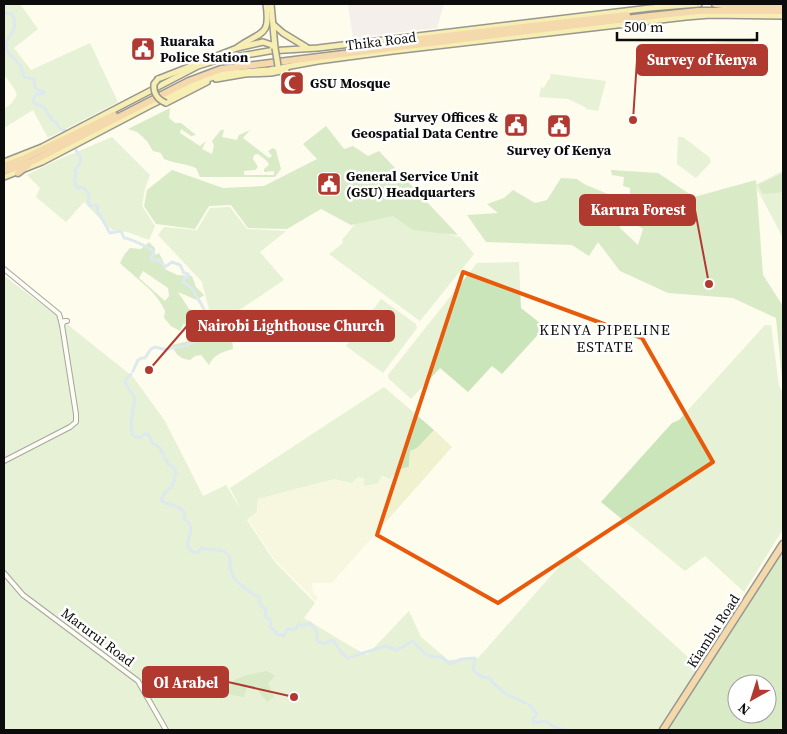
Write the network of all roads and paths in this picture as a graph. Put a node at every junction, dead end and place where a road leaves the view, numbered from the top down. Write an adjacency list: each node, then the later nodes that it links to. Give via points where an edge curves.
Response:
1 (266, 4): 17 (main road, via 266,28)
2 (270, 4): 11 (main road)
3 (715, 4): 6 (highway)
4 (783, 6): 6 (highway, Thika Road)
5 (698, 7): 6 (highway, Thika Road); 10 (main road, Thika Road); 12 (highway, Thika Road); 12 (highway, Thika Road, via 584,25)
6 (728, 8): 7 (highway, Thika Road); 8 (highway)
7 (783, 11)
8 (710, 15): 9 (main road, Thika Road); 13 (main road, Thika Road)
9 (783, 16)
10 (576, 17): 12 (highway); 14 (main road, Thika Road)
11 (273, 25): 16 (main road); 18 (main road)
12 (562, 25): 13 (highway); 15 (highway, Thika Road)
13 (577, 30): 19 (main road, Thika Road)
14 (391, 38): 15 (highway); 18 (main road, Thika Road)
15 (404, 44): 18 (highway, Thika Road); 19 (highway); 28 (highway, Thika Road, via 221,69)
16 (273, 47): 17 (main road, via 263,42); 22 (main road, bridge)
17 (237, 48): 20 (main road)
18 (308, 51): 20 (main road, Thika Road, via 269,51); 28 (highway, Thika Road, via 212,67)
19 (393, 51): 21 (main road, Thika Road)
20 (197, 65): 25 (main road, bridge, via 158,79 154,84 155,92 161,101 166,103); 26 (main road, Thika Road)
21 (298, 65): 22 (main road, Thika Road); 24 (main road)
22 (277, 67): 23 (main road, Thika Road)
23 (263, 70): 24 (main road); 25 (main road, Thika Road, via 231,72)
24 (271, 73): 25 (main road)
25 (210, 80): 27 (main road, Thika Road)
26 (110, 112): 28 (highway); 30 (main road, Thika Road)
27 (122, 120): 28 (highway); 34 (main road, Thika Road)
28 (97, 125): 29 (highway, Thika Road); 31 (highway, Thika Road)
29 (52, 144): 30 (highway); 32 (highway, Thika Road, via 25,158)
30 (42, 147): 32 (main road, Thika Road)
31 (33, 161): 33 (highway, Thika Road); 34 (highway)
32 (4, 164)
33 (4, 171)
34 (18, 173): 35 (main road, Thika Road)
35 (4, 177)
36 (4, 269): 38 (street, via 59,314)
37 (68, 321): 38 (street)
38 (62, 325): 39 (street, via 76,422)
39 (4, 461)
40 (783, 544): 43 (highway, Kiambu Road)
41 (4, 573): 42 (street, Marurui Road, via 23,595 138,681)
42 (166, 730)
43 (663, 730)

